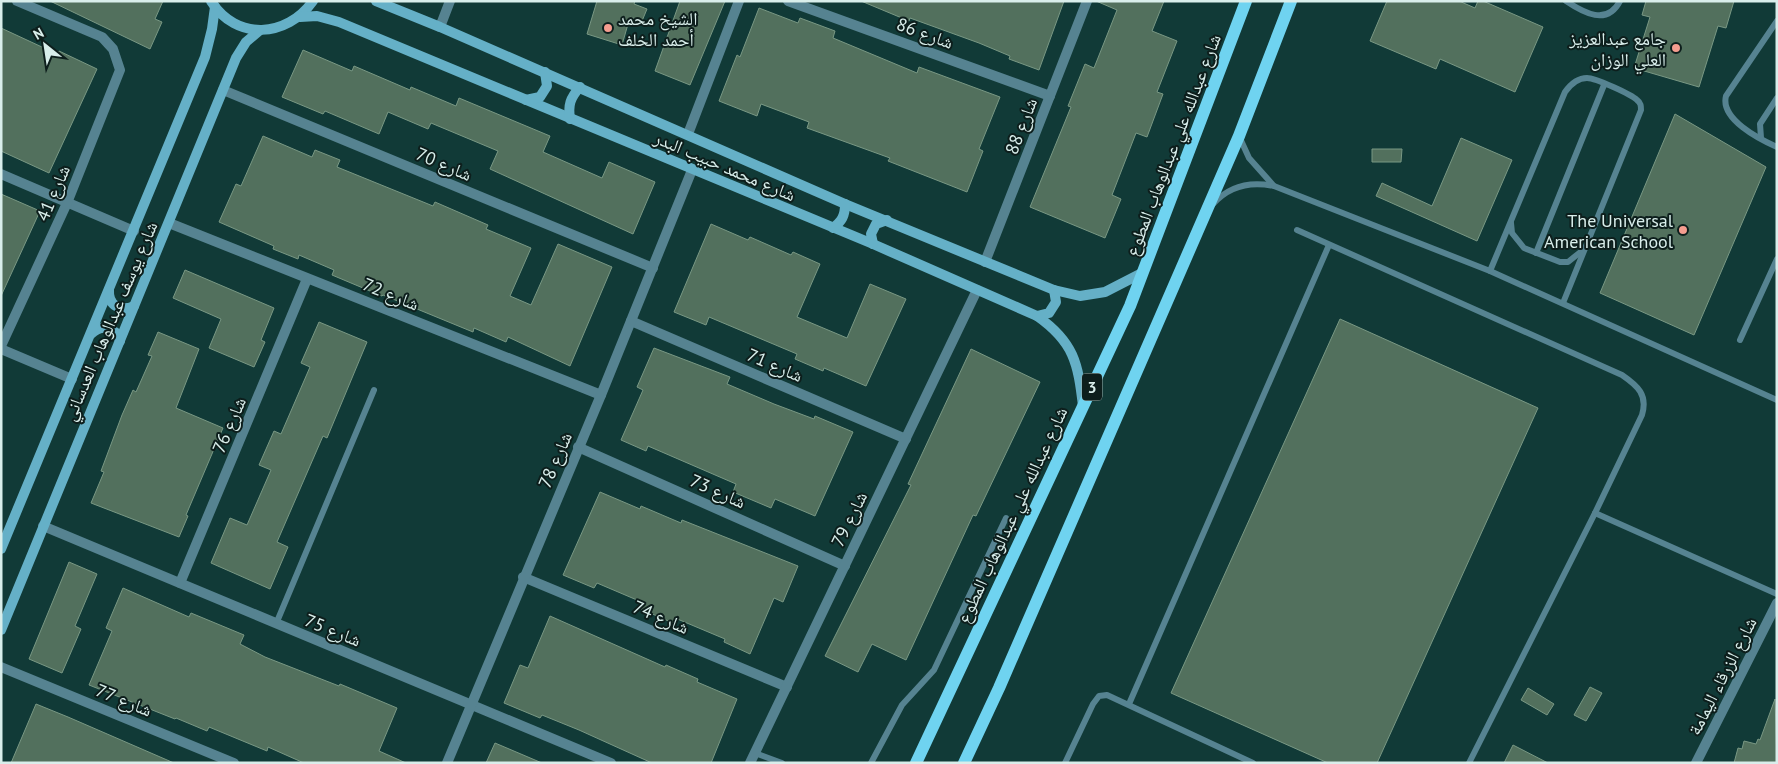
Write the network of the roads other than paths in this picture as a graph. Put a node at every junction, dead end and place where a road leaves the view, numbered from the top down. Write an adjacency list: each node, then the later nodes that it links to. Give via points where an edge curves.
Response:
1 (17, 1): 32 (street, شارع 41, via 102,37 120,63 119,77)
2 (313, 1): 13 (street)
3 (376, 1): 15 (street, شارع محمد حبيب البدر)
4 (450, 1): 15 (street)
5 (739, 1): 25 (street)
6 (788, 1): 21 (street, شارع 86)
7 (1087, 1): 21 (street, شارع 88)
8 (1246, 1): 49 (main road, شارع عبدالله علي عبدالوهاب المطوع / 3)
9 (1291, 1): 26 (main road, 3)
10 (1566, 1): 11 (lane, via 1598,16 1614,10)
11 (1620, 1)
12 (213, 4): 16 (street, via 222,15 239,26); 40 (street, شارع يوسف عبدالوهاب العدساني, via 212,29 204,57)
13 (300, 17): 16 (street, via 281,28); 23 (street, شارع محمد حبيب البدر, via 330,19)
14 (1777, 21): 27 (lane, via 1725,102 1732,118)
15 (440, 27): 17 (street, شارع محمد حبيب البدر)
16 (258, 31): 20 (street, شارع يوسف عبدالوهاب العدساني, via 239,53)
17 (545, 72): 19 (street, شارع محمد حبيب البدر); 23 (street, via 547,86 540,97)
18 (1604, 85): 36 (lane, via 1586,78 1565,92); 43 (lane, via 1636,99 1641,110); 44 (lane)
19 (580, 88): 24 (street, via 570,102); 25 (street, شارع محمد حبيب البدر)
20 (224, 90): 37 (street, شارع يوسف عبدالوهاب العدساني); 47 (street, شارع 70)
21 (1050, 96): 46 (street, شارع 88)
22 (1777, 98): 27 (lane, via 1760,124)
23 (526, 100): 24 (street, شارع محمد حبيب البدر)
24 (570, 119): 29 (street, شارع محمد حبيب البدر)
25 (688, 134): 33 (street, شارع محمد حبيب البدر)
26 (1239, 136): 31 (lane, via 1250,158); 34 (main road, 3)
27 (1761, 138): 28 (lane)
28 (1777, 147)
29 (692, 170): 38 (street, شارع محمد حبيب البدر); 47 (street, شارع 78)
30 (1, 174): 32 (street)
31 (1274, 186): 34 (lane, via 1254,184 1234,188 1217,200); 48 (lane)
32 (67, 203): 40 (street); 61 (street, شارع 41)
33 (845, 204): 35 (street, شارع محمد حبيب البدر); 38 (street, via 841,222)
34 (1204, 216): 92 (main road, 3)
35 (887, 220): 41 (street, via 876,224 871,234); 46 (street, شارع محمد حبيب البدر)
36 (1510, 222): 44 (lane, via 1517,242); 48 (lane)
37 (169, 223): 50 (street, شارع 72); 55 (street, شارع يوسف عبدالوهاب العدساني)
38 (832, 228): 41 (street, شارع محمد حبيب البدر)
39 (1298, 230): 42 (lane)
40 (134, 231): 51 (street, شارع يوسف عبدالوهاب العدساني)
41 (874, 244): 52 (street, شارع محمد حبيب البدر)
42 (1329, 245): 69 (lane, via 1622,375 1638,387 1644,398 1642,415); 83 (lane)
43 (1583, 250): 44 (lane, via 1568,262); 54 (lane)
44 (1536, 253)
45 (1777, 259): 59 (lane)
46 (985, 262): 53 (street, شارع محمد حبيب البدر)
47 (652, 268): 57 (street, شارع 78)
48 (1490, 271): 54 (lane)
49 (1142, 273): 53 (street, شارع محمد حبيب البدر, via 1105,292 1080,296); 66 (main road, شارع عبدالله علي عبدالوهاب المطوع / 3)
50 (308, 279): 64 (street, شارع 72); 75 (street, شارع 76)
51 (109, 289): 55 (street, via 109,296 116,307); 58 (street, شارع يوسف عبدالوهاب العدساني)
52 (977, 290): 56 (street, شارع محمد حبيب البدر); 67 (street, شارع 79)
53 (1054, 290): 56 (street, via 1056,302 1050,313)
54 (1563, 303): 65 (lane)
55 (134, 306): 60 (street, شارع يوسف عبدالوهاب العدساني)
56 (1037, 316): 66 (street, شارع محمد حبيب البدر, via 1070,346 1079,370)
57 (631, 320): 64 (street, شارع 78); 67 (street, شارع 71)
58 (92, 334): 60 (street, via 109,328 114,330); 62 (street, شارع يوسف عبدالوهاب العدساني)
59 (1740, 340)
60 (120, 342): 71 (street, شارع يوسف عبدالوهاب العدساني)
61 (1, 348): 62 (street)
62 (72, 379): 72 (street, شارع يوسف عبدالوهاب العدساني)
63 (374, 390): 78 (lane)
64 (601, 395): 68 (street, شارع 78)
65 (1777, 400)
66 (1083, 406): 91 (main road, شارع عبدالله علي عبدالوهاب المطوع / 3)
67 (906, 438): 73 (street, شارع 79)
68 (578, 447): 73 (street, شارع 73); 74 (street, شارع 78)
69 (1595, 513): 76 (lane); 95 (lane)
70 (1006, 518): 90 (lane, via 934,670 902,705)
71 (43, 526): 75 (street, شارع 75); 79 (street, شارع يوسف عبدالوهاب العدساني)
72 (1, 549)
73 (845, 566): 81 (street, شارع 79)
74 (523, 576): 81 (street, شارع 74); 82 (street, شارع 78)
75 (180, 583): 78 (street, شارع 75)
76 (1777, 594)
77 (1777, 603): 96 (street, شارع الزرقاء اليمامة)
78 (276, 624): 82 (street, شارع 75)
79 (1, 630)
80 (1, 667): 85 (street, شارع 77)
81 (787, 687): 84 (street, شارع 79)
82 (470, 704): 86 (street, شارع 78); 87 (street, شارع 75)
83 (1129, 704): 93 (lane, via 1107,695 1096,698); 94 (lane)
84 (755, 753): 88 (street, شارع 79); 89 (lane)
85 (234, 763)
86 (447, 763)
87 (611, 763)
88 (750, 763)
89 (782, 763)
90 (871, 763)
91 (916, 763)
92 (964, 763)
93 (1065, 763)
94 (1253, 763)
95 (1469, 763)
96 (1696, 763)

